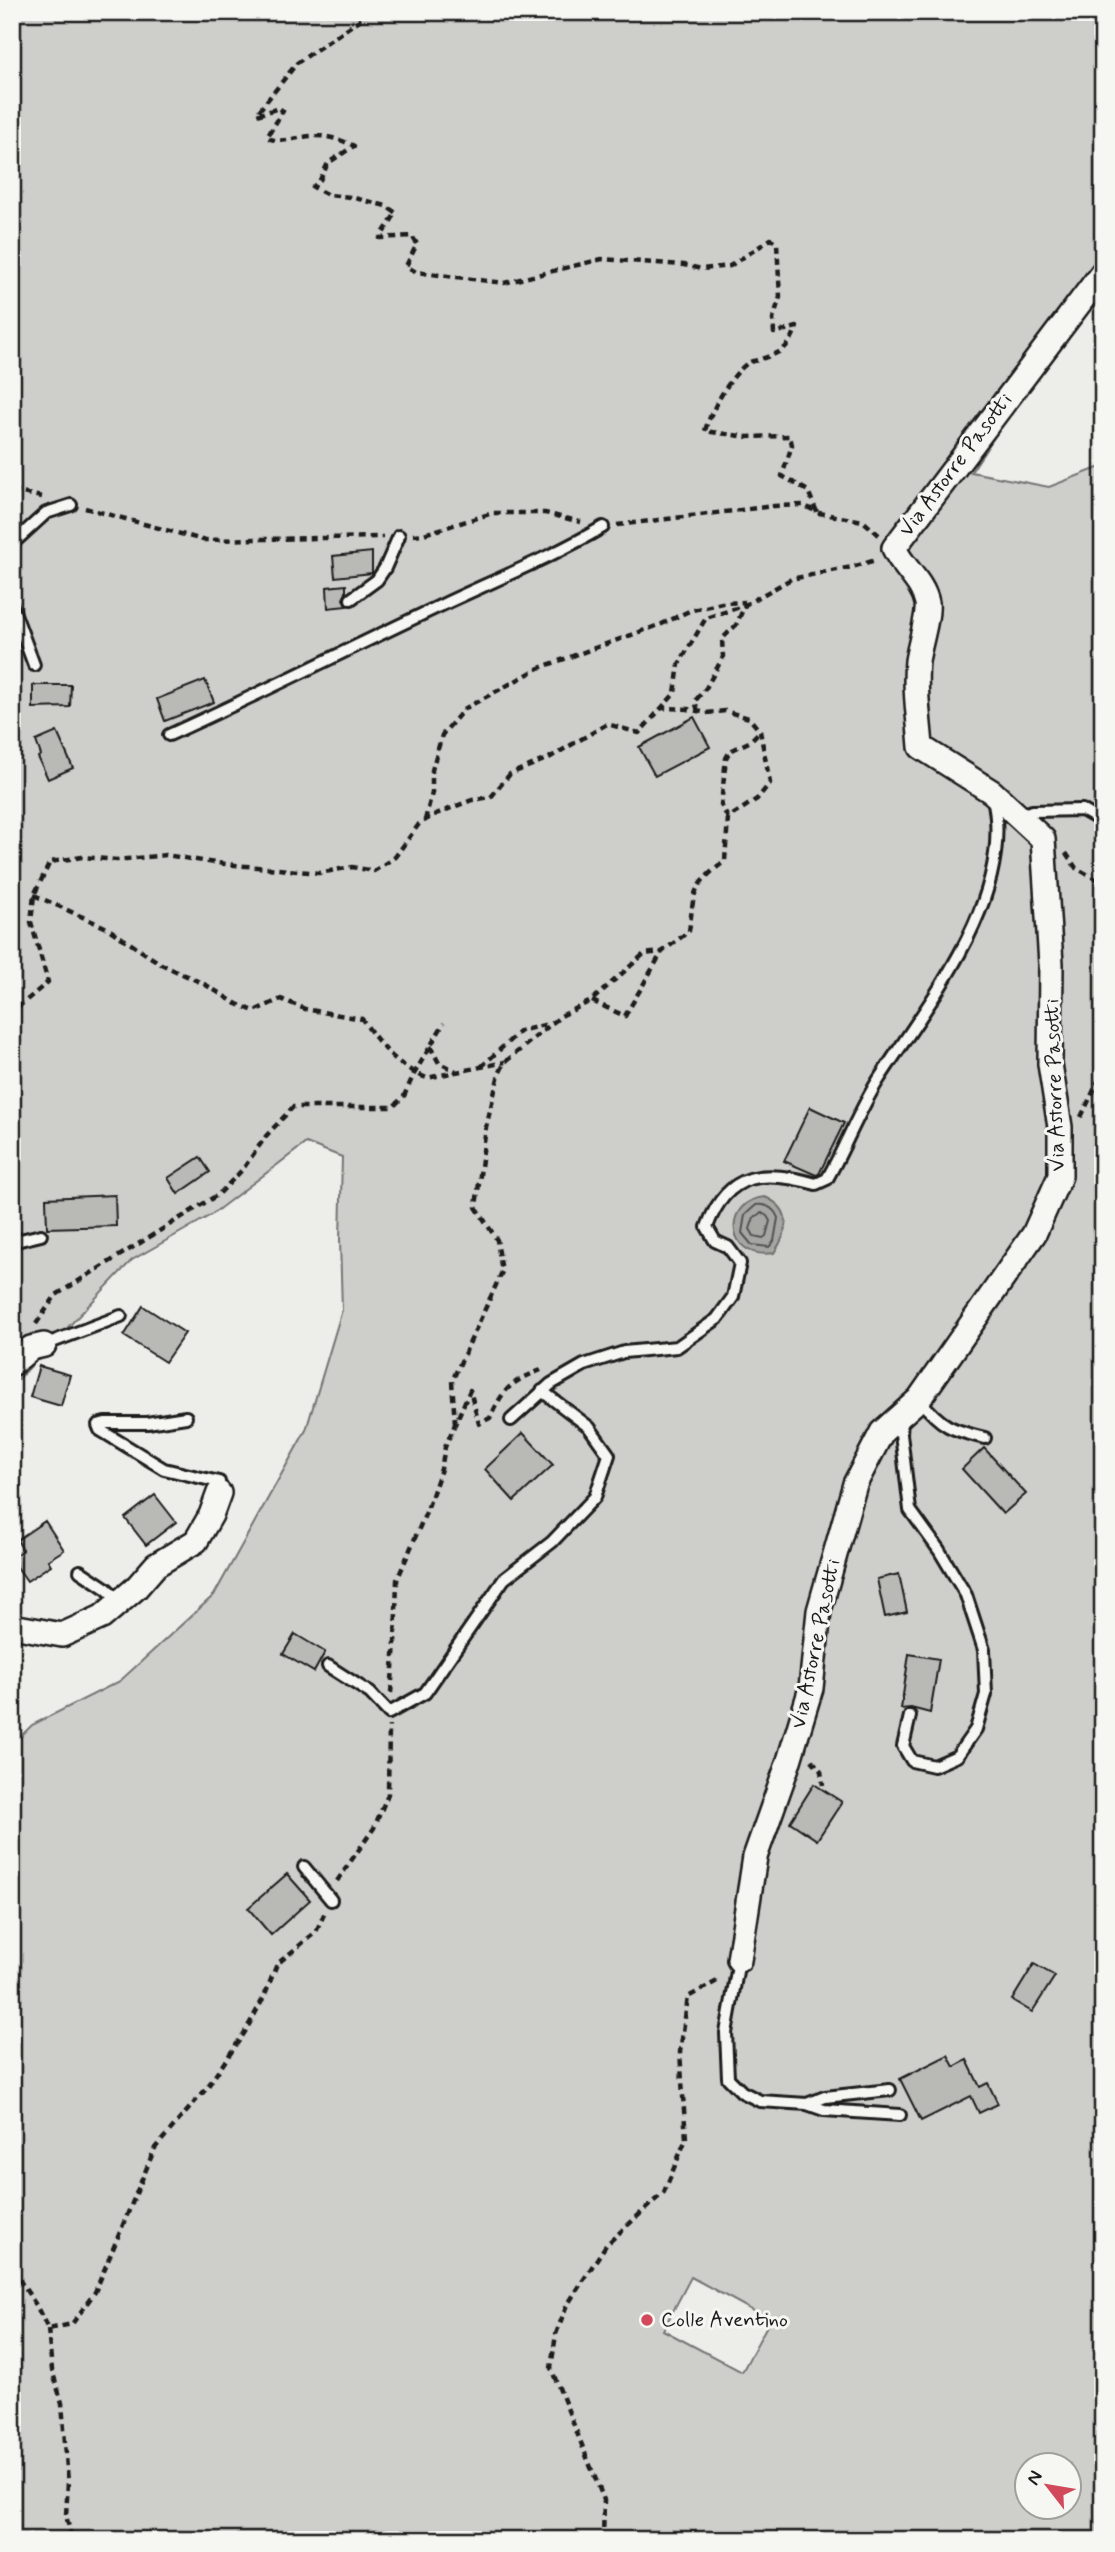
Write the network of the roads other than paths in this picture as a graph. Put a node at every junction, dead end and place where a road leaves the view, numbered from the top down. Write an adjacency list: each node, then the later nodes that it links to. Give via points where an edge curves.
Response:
1 (1103, 272): 10 (street, Via Astorre Pasotti, via 894,548 927,604 915,693 921,747)
2 (71, 505): 5 (lane, via 46,513)
3 (603, 527): 9 (lane)
4 (399, 536): 6 (lane, via 377,580)
5 (12, 544)
6 (351, 599)
7 (12, 606): 8 (lane)
8 (34, 665)
9 (169, 734)
10 (992, 792): 11 (street, Via Astorre Pasotti); 18 (lane, via 998,819 994,868 971,931 879,1079 827,1179 816,1184 772,1175 751,1177 735,1188 712,1214 707,1227 715,1241 728,1247 740,1263 733,1297 717,1319 677,1347 615,1354 584,1365)
11 (1018, 816): 12 (lane, via 1032,811 1082,810); 19 (street, Via Astorre Pasotti, via 1043,839 1051,964 1050,1064 1060,1127 1060,1176 1034,1234)
12 (1103, 822)
13 (41, 1235): 14 (lane)
14 (12, 1242)
15 (121, 1315): 16 (lane)
16 (39, 1336): 17 (street)
17 (12, 1364)
18 (542, 1391): 21 (lane); 27 (lane, via 589,1427 609,1455 595,1497 552,1542 504,1579 425,1693 389,1713 370,1693)
19 (911, 1407): 22 (lane, via 931,1413 953,1431); 28 (lane, via 901,1434 910,1510 966,1595 984,1650 986,1694 976,1729 964,1748 934,1766 912,1760 903,1746); 31 (street, Via Astorre Pasotti, via 881,1432 855,1484 818,1611 811,1688 755,1857)
20 (186, 1417): 23 (lane, via 98,1425 164,1469 219,1482)
21 (511, 1420)
22 (985, 1438)
23 (219, 1493): 25 (street, via 196,1541 156,1565)
24 (80, 1571): 25 (lane)
25 (120, 1602): 26 (street, via 102,1617 62,1634)
26 (12, 1626)
27 (328, 1666)
28 (910, 1716)
29 (304, 1867): 30 (lane)
30 (331, 1899)
31 (739, 1960): 33 (lane, via 726,2034 728,2078 760,2101)
32 (890, 2090): 33 (lane, via 825,2097)
33 (807, 2104): 34 (lane, via 824,2110)
34 (900, 2115)

